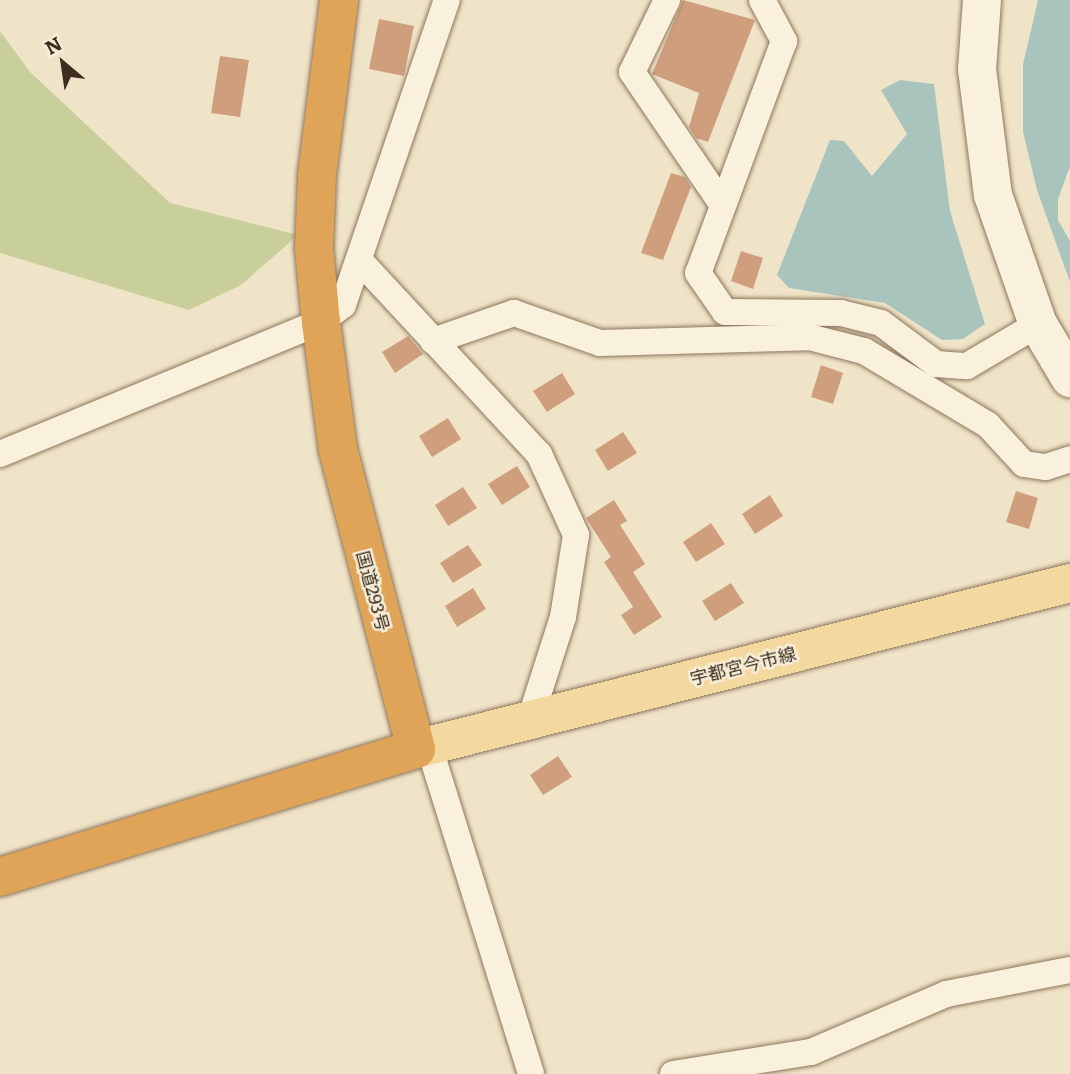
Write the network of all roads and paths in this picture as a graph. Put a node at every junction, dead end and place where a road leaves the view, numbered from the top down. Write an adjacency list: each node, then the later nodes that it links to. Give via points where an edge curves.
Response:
1 (339, 0): 8 (highway, 国道293号, via 317,175 314,248)
2 (447, 0): 7 (street)
3 (667, 0): 6 (street, via 632,72)
4 (762, 0): 6 (street, via 783,41)
5 (982, 0): 9 (street, via 977,69 993,195)
6 (722, 204): 9 (street, via 698,273 725,312 841,313 881,323 936,364 967,366)
7 (361, 262): 8 (street, via 343,305); 10 (street)
8 (321, 322): 12 (street); 16 (highway, 国道293号, via 338,450)
9 (1038, 324): 11 (street)
10 (433, 341): 13 (street, via 514,313 600,343 809,337 864,351 988,425 1024,464 1046,467); 15 (street, via 540,454 576,535 563,617)
11 (1070, 378)
12 (0, 454)
13 (1070, 459)
14 (1070, 583): 15 (main road, 宇都宮今市線)
15 (530, 720): 16 (main road, 宇都宮今市線)
16 (422, 747): 17 (highway); 19 (street)
17 (0, 877)
18 (1070, 970): 20 (street, via 946,994 811,1052)
19 (531, 1074)
20 (673, 1074)

